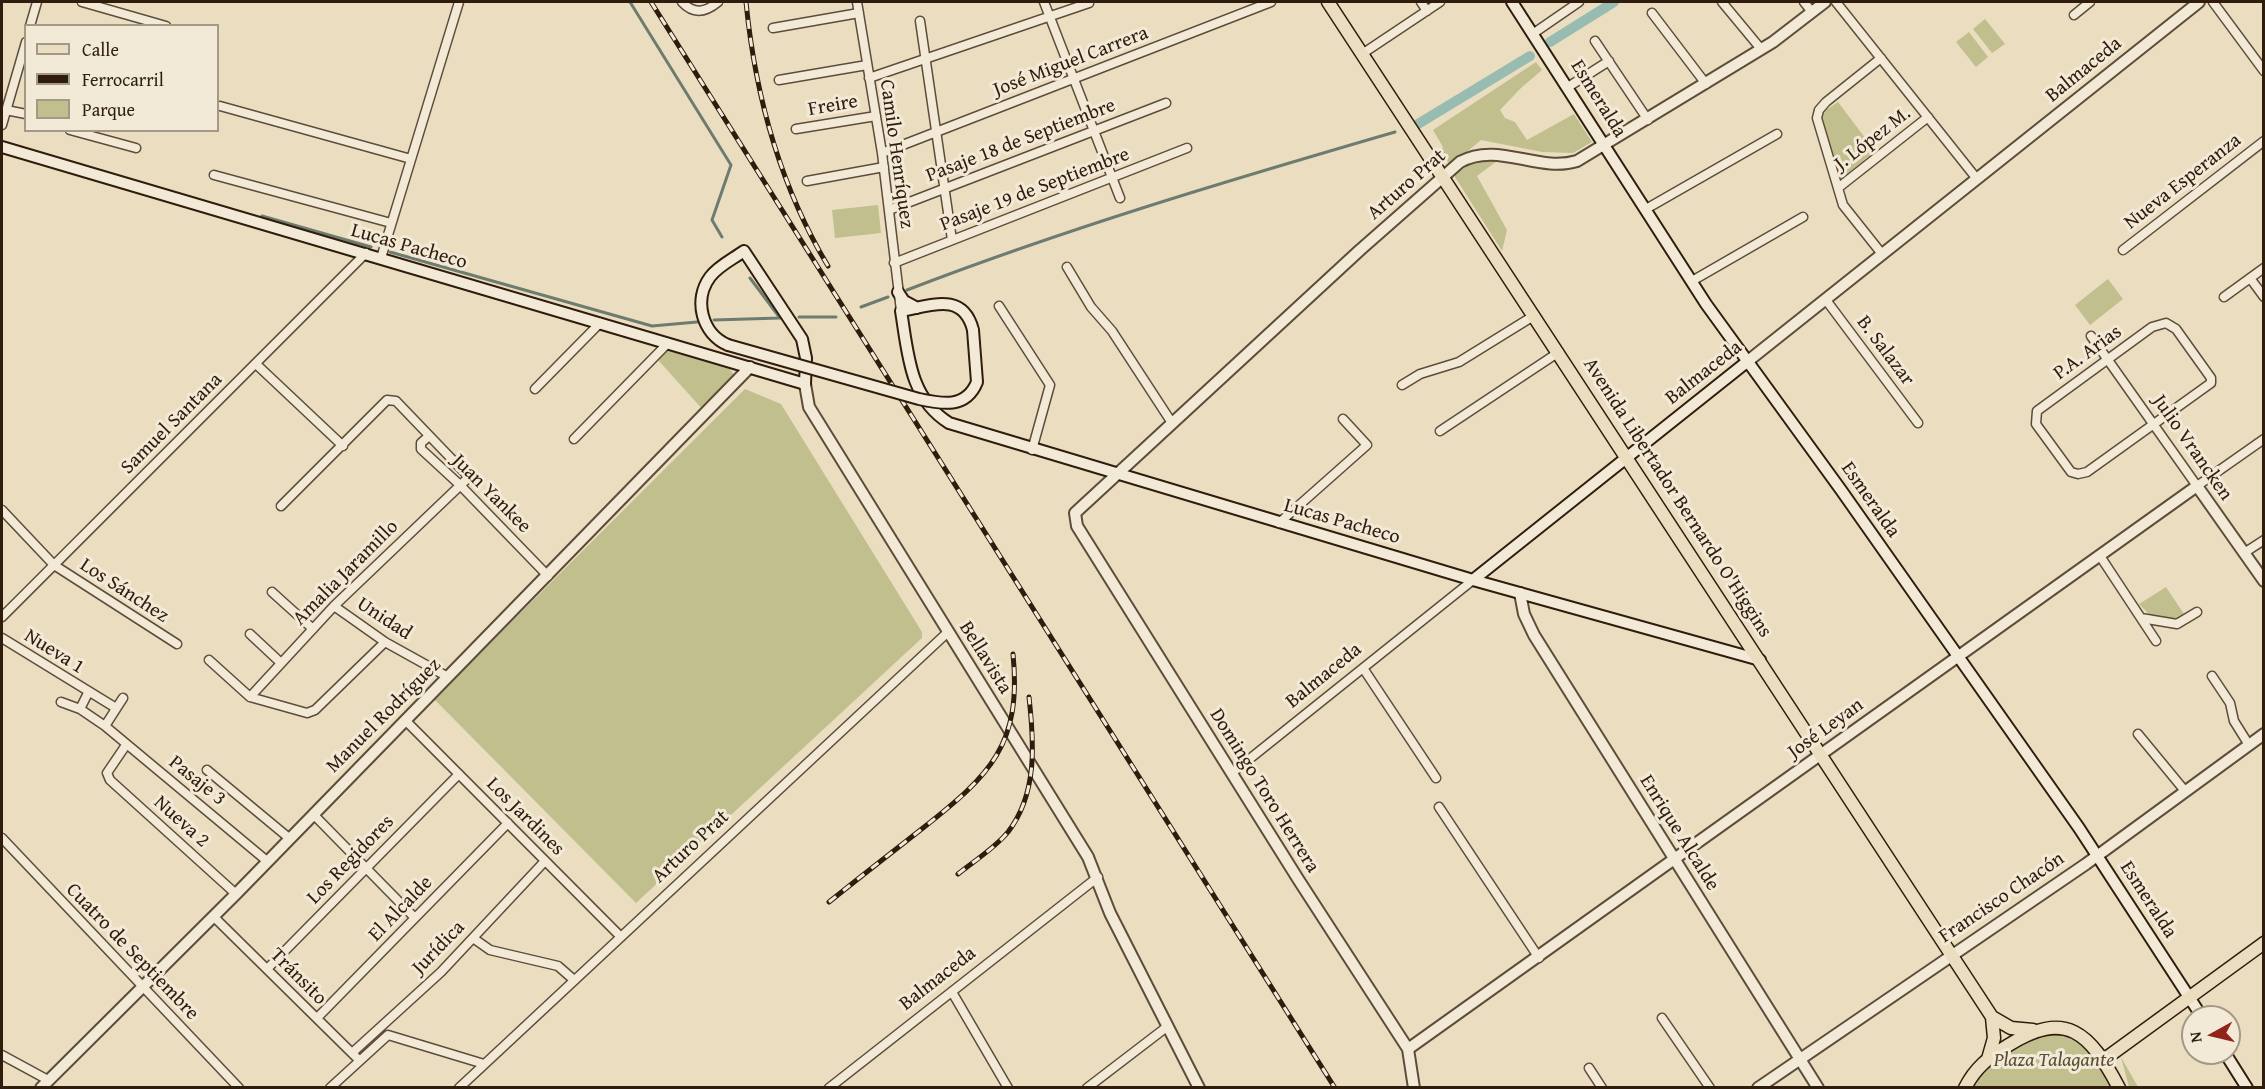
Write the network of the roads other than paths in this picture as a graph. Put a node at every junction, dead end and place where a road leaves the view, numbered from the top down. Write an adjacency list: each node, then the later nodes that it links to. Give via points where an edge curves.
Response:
1 (37, 2): 29 (street)
2 (82, 2): 30 (street)
3 (459, 2): 66 (street)
4 (682, 2): 5 (street, via 697,11)
5 (718, 2)
6 (857, 2): 25 (street, Camilo Henríquez)
7 (1044, 2): 27 (street)
8 (1271, 2): 43 (street, José Miguel Carrera)
9 (1328, 2): 35 (main road, Avenida Libertador Bernardo O'Higgins)
10 (1421, 2): 22 (street)
11 (1440, 2): 22 (street)
12 (1512, 2): 32 (street, Esmeralda)
13 (1579, 2): 32 (street)
14 (1722, 2): 34 (street)
15 (1804, 2): 24 (street)
16 (1825, 2): 24 (street, Arturo Prat)
17 (1836, 2): 37 (street)
18 (2090, 2): 26 (street)
19 (2199, 2): 71 (street, Balmaceda)
20 (2213, 2): 41 (street)
21 (1089, 3): 27 (street)
22 (1427, 11): 35 (street)
23 (1652, 12): 45 (street)
24 (1812, 12): 34 (street, Arturo Prat)
25 (859, 13): 31 (street); 40 (street, Camilo Henríquez)
26 (2073, 15)
27 (1050, 16): 38 (street); 43 (street)
28 (920, 21): 38 (street)
29 (31, 24)
30 (159, 24)
31 (773, 28)
32 (1534, 33): 46 (street, Esmeralda)
33 (1595, 40): 39 (street)
34 (1761, 49): 45 (street, Arturo Prat)
35 (1362, 54): 69 (main road, Avenida Libertador Bernardo O'Higgins)
36 (23, 56): 49 (street)
37 (1881, 58): 52 (street); 74 (street, via 1826,102 1817,114)
38 (926, 59): 42 (street); 58 (street)
39 (1608, 61): 46 (street); 53 (street)
40 (867, 65): 42 (street, Camilo Henríquez); 44 (street)
41 (2264, 71)
42 (869, 78): 51 (street, Camilo Henríquez)
43 (1074, 78): 56 (street); 58 (street, José Miguel Carrera)
44 (779, 80)
45 (1706, 84): 53 (street, Arturo Prat)
46 (1568, 87): 61 (street, Esmeralda)
47 (1166, 103): 56 (street, Pasaje 18 de Septiembre)
48 (220, 106): 66 (street)
49 (6, 110): 50 (street); 54 (street)
50 (24, 114)
51 (876, 116): 55 (street, Freire); 65 (street, Camilo Henríquez)
52 (1928, 117): 71 (street); 74 (street, J. López M.)
53 (1648, 120): 61 (street, Arturo Prat)
54 (2, 125)
55 (796, 129)
56 (1094, 131): 70 (street); 73 (street, Pasaje 18 de Septiembre)
57 (77, 132): 63 (street)
58 (936, 132): 65 (street, José Miguel Carrera); 73 (street)
59 (1777, 134): 76 (street)
60 (2264, 141): 81 (street, Nueva Esperanza)
61 (1605, 145): 69 (street, Arturo Prat, via 1566,164 1478,155 1460,162); 76 (street, Esmeralda)
62 (2, 147): 82 (street, Lucas Pacheco)
63 (136, 148)
64 (1187, 148): 70 (street, Pasaje 19 de Septiembre)
65 (882, 153): 67 (street, Camilo Henríquez)
66 (411, 159): 79 (street)
67 (884, 167): 72 (street); 77 (street, Camilo Henríquez)
68 (214, 175): 79 (street)
69 (1442, 176): 97 (main road, Avenida Libertador Bernardo O'Higgins); 111 (street, Arturo Prat)
70 (1112, 177): 75 (street); 80 (street, Pasaje 19 de Septiembre)
71 (1977, 179): 83 (street, Balmaceda)
72 (807, 180)
73 (945, 188): 77 (street, Pasaje 18 de Septiembre); 80 (street)
74 (1838, 188): 83 (street, via 1850,215)
75 (1120, 198)
76 (1646, 209): 89 (street, Esmeralda)
77 (889, 210): 85 (street, Camilo Henríquez)
78 (1803, 217): 89 (street)
79 (391, 223): 84 (street)
80 (952, 240): 85 (street, Pasaje 19 de Septiembre)
81 (2123, 250)
82 (366, 253): 84 (street, Lucas Pacheco); 105 (street, Samuel Santana)
83 (1882, 254): 93 (street, Balmaceda)
84 (381, 258): 98 (street, Lucas Pacheco)
85 (894, 263): 90 (street, Camilo Henríquez)
86 (1067, 267): 111 (street)
87 (2264, 268): 88 (street)
88 (2250, 278): 91 (street); 92 (street)
89 (1692, 281): 104 (street, Esmeralda)
90 (898, 292): 95 (street, via 904,301); 96 (street, Camilo Henríquez)
91 (2224, 297)
92 (2264, 297)
93 (1826, 300): 104 (street, Balmaceda); 112 (street, B. Salazar)
94 (999, 306): 119 (street, via 1050,385)
95 (918, 308): 96 (street); 99 (street); 107 (street, Bellavista, bridge, via 937,304 958,307 969,317 977,382 969,395 950,404 919,399 728,345 717,338 702,314 701,294 712,274 744,251 802,339 806,358)
96 (901, 311): 99 (street, Lucas Pacheco)
97 (1534, 315): 102 (main road, Avenida Libertador Bernardo O'Higgins); 108 (street, via 1459,362 1420,374)
98 (600, 322): 101 (street, Lucas Pacheco); 109 (street)
99 (904, 329): 119 (street, Lucas Pacheco, via 914,383 934,412 972,432)
100 (2091, 336): 103 (street, Julio Vrancken)
101 (668, 343): 106 (street, Lucas Pacheco); 117 (street)
102 (1558, 352): 114 (street); 120 (main road, Avenida Libertador Bernardo O'Higgins)
103 (2107, 360): 113 (street, Julio Vrancken); 113 (street, P.A. Arias, via 2152,327 2166,323 2179,333 2212,381); 113 (street, P.A. Arias, via 2039,409 2035,416 2036,424 2069,470 2087,472)
104 (1748, 361): 120 (street, Balmaceda); 148 (street, Esmeralda)
105 (256, 364): 118 (street); 131 (street, Samuel Santana)
106 (750, 367): 107 (street, Lucas Pacheco); 132 (street, Manuel Rodríguez)
107 (805, 384): 142 (street, Bellavista, via 809,407)
108 (1402, 385)
109 (535, 389)
110 (1343, 419): 127 (street, via 1367,445)
111 (1172, 423): 121 (street, Arturo Prat)
112 (1918, 423)
113 (2154, 425): 123 (street, Julio Vrancken)
114 (1440, 431)
115 (429, 436): 118 (street, via 396,401 384,401); 122 (street, Juan Yankee, via 420,448); 122 (street, Amalia Jaramillo, via 469,477)
116 (2264, 438): 123 (street, José Leyan)
117 (574, 439)
118 (344, 446): 124 (street)
119 (1032, 450): 121 (street, Lucas Pacheco)
120 (1628, 457): 133 (street, Balmaceda); 150 (main road, Avenida Libertador Bernardo O'Higgins)
121 (1116, 474): 126 (street, Arturo Prat); 127 (street, Lucas Pacheco)
122 (459, 484): 132 (street, Juan Yankee); 137 (street, Amalia Jaramillo)
123 (2198, 486): 129 (street, Julio Vrancken); 130 (street, José Leyan)
124 (281, 506)
125 (2, 510): 131 (street, Los Sánchez)
126 (1074, 516): 169 (street, Domingo Toro Herrera)
127 (1279, 523): 133 (street, Lucas Pacheco)
128 (2264, 540): 129 (street)
129 (2244, 554): 134 (street, Julio Vrancken)
130 (2100, 556): 140 (street); 148 (street, José Leyan)
131 (54, 565): 139 (street, Samuel Santana); 147 (street, Los Sánchez)
132 (548, 576): 153 (street, Manuel Rodríguez)
133 (1473, 579): 136 (street, Lucas Pacheco); 152 (street, Balmaceda)
134 (2264, 582)
135 (272, 592): 141 (street)
136 (1520, 593): 150 (street, Lucas Pacheco); 179 (street, Enrique Alcalde, via 1534,635)
137 (334, 606): 141 (street, Amalia Jaramillo); 146 (street, Unidad)
138 (2197, 612): 140 (street, via 2177,624)
139 (2, 617)
140 (2141, 618): 145 (street)
141 (313, 629): 151 (street, Amalia Jaramillo)
142 (948, 632): 183 (street, Bellavista); 187 (street, Arturo Prat)
143 (250, 634): 151 (street)
144 (2, 639): 155 (street, Nueva 1)
145 (2156, 641)
146 (385, 642): 153 (street, Unidad); 156 (street, via 311,712)
147 (177, 644)
148 (1958, 657): 167 (street, José Leyan); 178 (street, Esmeralda)
149 (209, 660): 156 (street)
150 (1760, 660): 167 (main road, Avenida Libertador Bernardo O'Higgins)
151 (281, 663): 156 (street, Amalia Jaramillo)
152 (1363, 668): 169 (street, Balmaceda); 171 (street)
153 (448, 676): 161 (street, Manuel Rodríguez)
154 (2212, 676): 166 (street, via 2230,703 2234,721)
155 (88, 693): 159 (street, Nueva 1); 160 (street)
156 (250, 697)
157 (123, 698): 159 (street)
158 (61, 702): 160 (street, Pasaje 3)
159 (116, 708): 162 (street)
160 (80, 709): 162 (street, Pasaje 3)
161 (405, 720): 170 (street, Los Jardines); 174 (street, Manuel Rodríguez)
162 (105, 726): 165 (street, Pasaje 3)
163 (2138, 734): 172 (street)
164 (2264, 734): 166 (street, Francisco Chacón)
165 (126, 745): 180 (street, Pasaje 3); 184 (street, Nueva 2, via 107,773 110,780)
166 (2249, 745): 172 (street, Francisco Chacón)
167 (1822, 754): 179 (street, José Leyan); 190 (main road, Avenida Libertador Bernardo O'Higgins)
168 (207, 770): 177 (street)
169 (1232, 773): 203 (street, Domingo Toro Herrera)
170 (459, 774): 175 (street, Los Jardines); 182 (street, Los Regidores)
171 (1436, 778)
172 (2185, 791): 178 (street, Francisco Chacón)
173 (1438, 807): 191 (street)
174 (313, 813): 177 (street, Manuel Rodríguez); 182 (street)
175 (508, 824): 181 (street, Los Jardines); 186 (street, El Alcalde)
176 (2, 838): 194 (street, Cuatro de Septiembre)
177 (289, 838): 180 (street, Manuel Rodríguez)
178 (2097, 856): 190 (street, Francisco Chacón); 196 (street, Esmeralda)
179 (1675, 860): 191 (street, José Leyan); 206 (street, Enrique Alcalde)
180 (267, 861): 184 (street, Manuel Rodríguez)
181 (545, 861): 187 (street, Los Jardines); 188 (street, Jurídica)
182 (367, 869): 186 (street); 192 (street, Los Regidores)
183 (1098, 877): 195 (street, Balmaceda); 201 (street, Bellavista, via 1110,913)
184 (236, 894): 185 (street, Manuel Rodríguez)
185 (214, 917): 192 (street, Tránsito); 194 (street, Manuel Rodríguez)
186 (415, 918): 199 (street, El Alcalde)
187 (621, 937): 193 (street, Arturo Prat)
188 (473, 938): 193 (street, via 490,950 558,966); 205 (street, Jurídica)
189 (2264, 943): 196 (main road)
190 (1952, 954): 198 (main road, Avenida Libertador Bernardo O'Higgins); 206 (street, Francisco Chacón)
191 (1539, 958): 203 (street, José Leyan)
192 (267, 969): 199 (street, Tránsito)
193 (574, 980): 209 (street, Arturo Prat)
194 (142, 986): 212 (street, Manuel Rodríguez); 213 (street, Cuatro de Septiembre)
195 (952, 992): 216 (street, Balmaceda); 217 (street)
196 (2190, 997): 197 (street, Esmeralda); 208 (main road)
197 (2195, 1005)
198 (1992, 1017): 202 (main road, via 2011,1028); 207 (main road, via 1994,1038)
199 (317, 1018): 205 (street, Tránsito)
200 (1662, 1018): 222 (street)
201 (1168, 1026): 218 (street); 219 (street, Bellavista)
202 (2033, 1030): 207 (main road); 208 (main road, via 2057,1027 2073,1031 2089,1042)
203 (1408, 1049): 220 (street, Domingo Toro Herrera)
204 (2, 1055): 212 (street)
205 (355, 1057): 209 (street, via 388,1035); 214 (street)
206 (1800, 1058): 223 (street, Francisco Chacón); 224 (street, Enrique Alcalde)
207 (1988, 1059): 225 (main road)
208 (2102, 1061): 226 (main road)
209 (484, 1064): 215 (street, Arturo Prat)
210 (2233, 1065): 227 (street)
211 (1589, 1068): 221 (street)
212 (44, 1084)
213 (239, 1088)
214 (330, 1088)
215 (459, 1088)
216 (829, 1088)
217 (1008, 1088)
218 (1087, 1088)
219 (1199, 1088)
220 (1414, 1088)
221 (1602, 1088)
222 (1710, 1088)
223 (1758, 1088)
224 (1818, 1088)
225 (1965, 1088)
226 (2119, 1088)
227 (2247, 1088)

